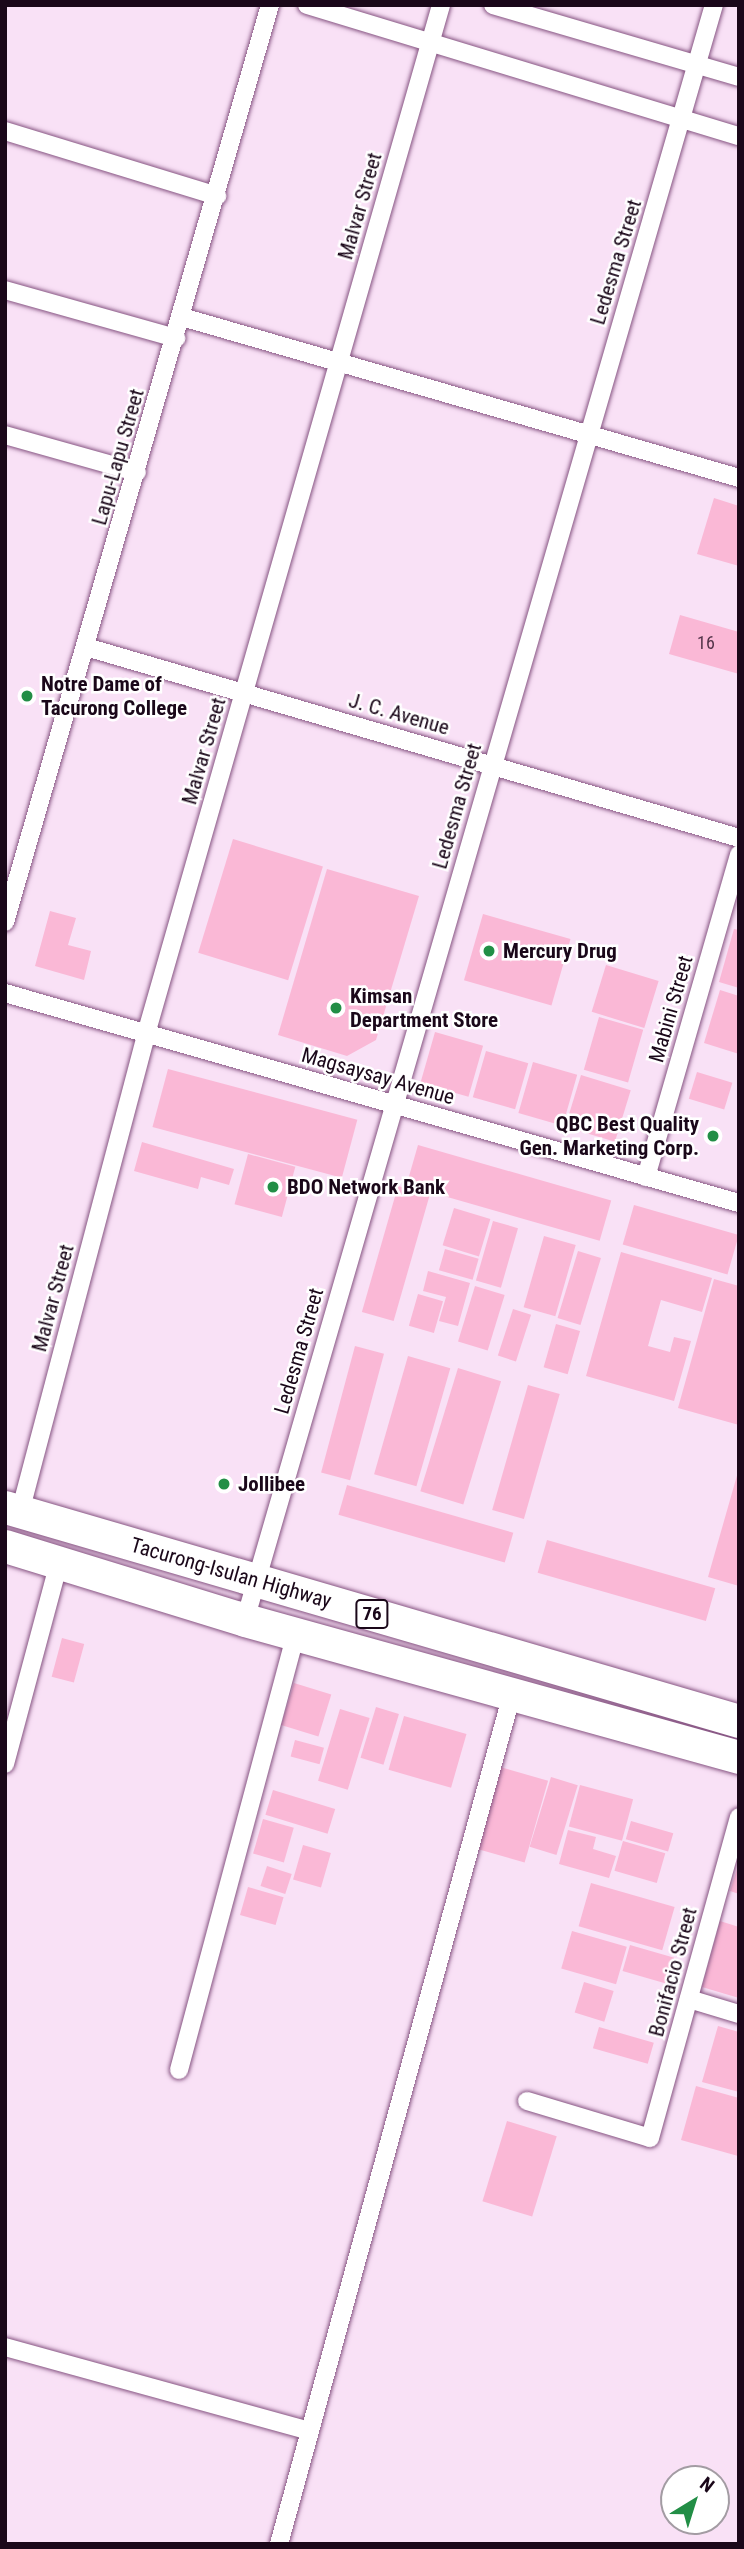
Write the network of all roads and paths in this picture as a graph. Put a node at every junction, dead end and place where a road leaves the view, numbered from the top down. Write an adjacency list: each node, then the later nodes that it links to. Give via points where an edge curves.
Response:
1 (270, 5): 12 (street, Lapu-Lapu Street)
2 (307, 5): 6 (street)
3 (441, 5): 6 (street, Malvar Street)
4 (493, 5): 7 (street)
5 (714, 5): 7 (street, Ledesma Street)
6 (430, 43): 9 (street); 16 (street, Malvar Street)
7 (697, 67): 8 (street); 9 (street, Ledesma Street)
8 (739, 77)
9 (682, 120): 11 (street); 18 (street, Ledesma Street)
10 (5, 131): 12 (street)
11 (739, 136)
12 (217, 196): 14 (street, Lapu-Lapu Street)
13 (5, 290): 15 (street)
14 (182, 317): 15 (street, Lapu-Lapu Street); 16 (street)
15 (176, 338): 19 (street, Lapu-Lapu Street)
16 (340, 362): 18 (street); 22 (street, Malvar Street)
17 (5, 435): 19 (street)
18 (588, 435): 20 (street); 23 (street, Ledesma Street)
19 (137, 472): 21 (street, Lapu-Lapu Street)
20 (739, 478)
21 (86, 647): 22 (street, J. C. Avenue); 26 (street, Lapu-Lapu Street)
22 (244, 693): 23 (street, J. C. Avenue); 28 (street, Malvar Street)
23 (492, 765): 24 (street, J. C. Avenue); 29 (street, Ledesma Street)
24 (739, 838)
25 (739, 854): 30 (street, Mabini Street)
26 (5, 922)
27 (5, 993): 28 (street, Magsaysay Avenue)
28 (146, 1034): 29 (street, Magsaysay Avenue); 32 (street, Malvar Street)
29 (394, 1105): 30 (street, Magsaysay Avenue); 35 (street, Ledesma Street)
30 (646, 1177): 31 (street, Magsaysay Avenue)
31 (739, 1203)
32 (13, 1510): 35 (highway, Tacurong-Isulan Highway / 76)
33 (5, 1546): 34 (highway, Tacurong-Isulan Highway / 76)
34 (59, 1562): 36 (highway, Tacurong-Isulan Highway / 76); 41 (street)
35 (257, 1580): 36 (street, Ledesma Street); 39 (highway, Tacurong-Isulan Highway / 76)
36 (245, 1620): 37 (highway, Tacurong-Isulan Highway / 76)
37 (296, 1634): 38 (highway, Tacurong-Isulan Highway / 76); 45 (street)
38 (512, 1694): 40 (highway, Tacurong-Isulan Highway / 76); 48 (street)
39 (739, 1721)
40 (739, 1757)
41 (5, 1764)
42 (739, 1817): 43 (street, Bonifacio Street)
43 (689, 1999): 44 (street); 46 (street, Bonifacio Street, via 650,2138)
44 (739, 2014)
45 (179, 2070)
46 (527, 2101)
47 (5, 2347): 48 (street)
48 (310, 2431): 49 (street)
49 (279, 2544)

